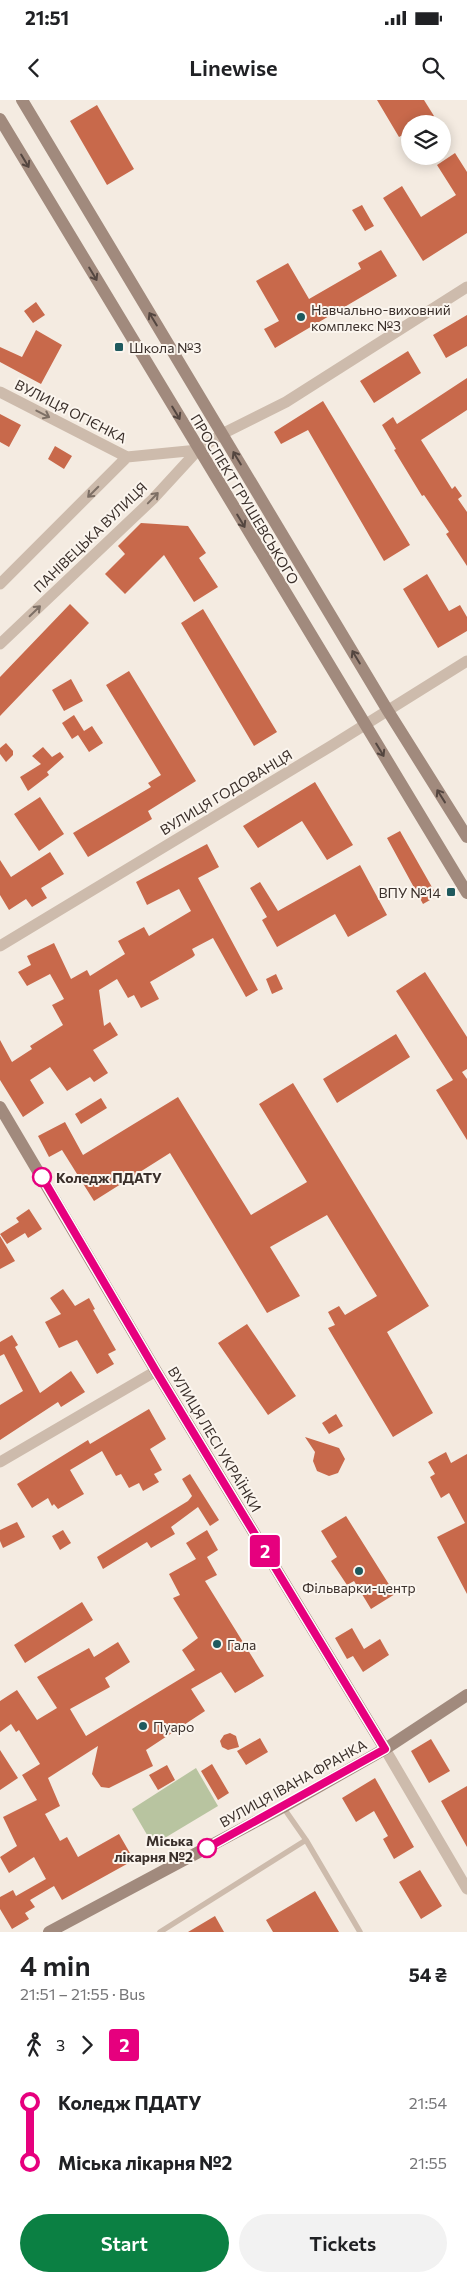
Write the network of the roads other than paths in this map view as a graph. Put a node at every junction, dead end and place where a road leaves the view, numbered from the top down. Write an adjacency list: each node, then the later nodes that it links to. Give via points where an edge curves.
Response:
1 (22, 100): 5 (main road, ПРОСПЕКТ ГРУШЕВСЬКОГО, one-way to 1)
2 (0, 119): 6 (main road, ПРОСПЕКТ ГРУШЕВСЬКОГО, one-way to 6)
3 (467, 287): 5 (street, ПАНІВЕЦЬКА ВУЛИЦЯ, via 286,402)
4 (0, 392): 7 (street, ВУЛИЦЯ ОГІЄНКА, one-way to 7)
5 (222, 434): 6 (street, ПАНІВЕЦЬКА ВУЛИЦЯ); 11 (main road, ПРОСПЕКТ ГРУШЕВСЬКОГО, one-way to 5)
6 (198, 450): 7 (street, ПАНІВЕЦЬКА ВУЛИЦЯ); 9 (street, ПАНІВЕЦЬКА ВУЛИЦЯ, one-way to 6, via 152,499); 12 (main road, ПРОСПЕКТ ГРУШЕВСЬКОГО, one-way to 12)
7 (128, 458): 8 (street, one-way to 8)
8 (0, 584)
9 (0, 644)
10 (467, 662): 11 (street, ВУЛИЦЯ ГОДОВАНЦЯ)
11 (388, 711): 12 (street, ВУЛИЦЯ ГОДОВАНЦЯ); 13 (main road, ПРОСПЕКТ ГРУШЕВСЬКОГО, one-way to 11)
12 (365, 725): 14 (main road, ПРОСПЕКТ ГРУШЕВСЬКОГО, one-way to 14); 15 (street, ВУЛИЦЯ ГОДОВАНЦЯ)
13 (467, 837)
14 (467, 893)
15 (0, 946)
16 (0, 1107): 17 (main road, ВУЛИЦЯ ЛЕСІ УКРАЇНКИ)
17 (156, 1371): 18 (street); 20 (main road, ВУЛИЦЯ ЛЕСІ УКРАЇНКИ)
18 (0, 1462)
19 (467, 1695): 20 (main road, ВУЛИЦЯ ІВАНА ФРАНКА)
20 (385, 1749): 21 (main road, ВУЛИЦЯ ІВАНА ФРАНКА); 23 (street, ВУЛИЦЯ ЛЕСІ УКРАЇНКИ)
21 (283, 1807): 22 (lane); 24 (main road, ВУЛИЦЯ ІВАНА ФРАНКА)
22 (306, 1840): 25 (lane); 26 (lane)
23 (467, 1890)
24 (49, 1932)
25 (160, 1932)
26 (360, 1932)

